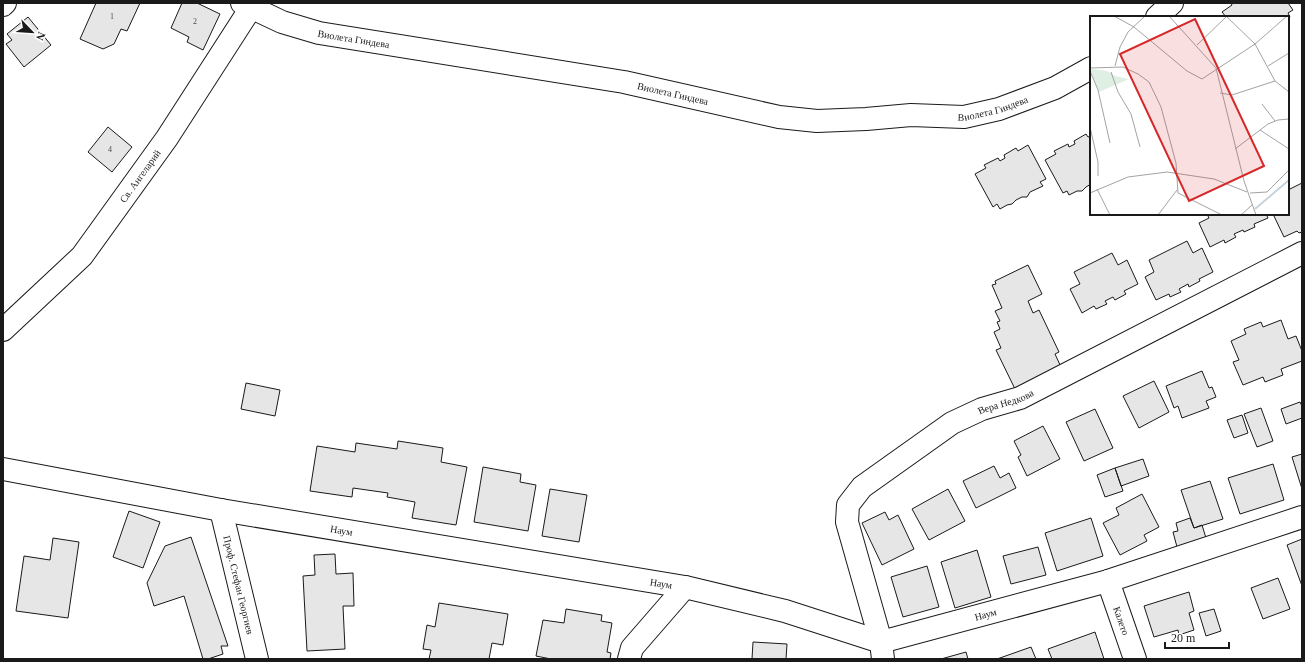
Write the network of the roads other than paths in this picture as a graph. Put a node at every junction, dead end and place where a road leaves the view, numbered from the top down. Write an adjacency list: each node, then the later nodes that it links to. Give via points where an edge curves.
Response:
1 (1172, 3): 3 (street)
2 (250, 5): 4 (street, Виолета Гиндева, via 282,22 319,33 624,82 779,117 817,121 910,114 964,117 999,110 1055,88); 6 (street, Св. Ангеларий, via 167,138 82,256)
3 (1158, 16)
4 (1090, 69)
5 (1302, 253): 12 (street, Вера Недкова, via 1020,398 982,409 952,423 862,487 848,505 847,522)
6 (3, 330)
7 (3, 469): 8 (street, Наум)
8 (221, 510): 11 (street, Наум); 13 (street, Проф. Стефан Георгиев)
9 (1302, 518): 10 (street, Наум)
10 (1108, 581): 12 (street, Наум); 15 (street, Калето)
11 (684, 587): 12 (street, Наум, via 785,611); 14 (street, via 632,648)
12 (882, 651)
13 (257, 659)
14 (629, 659)
15 (1136, 659)

